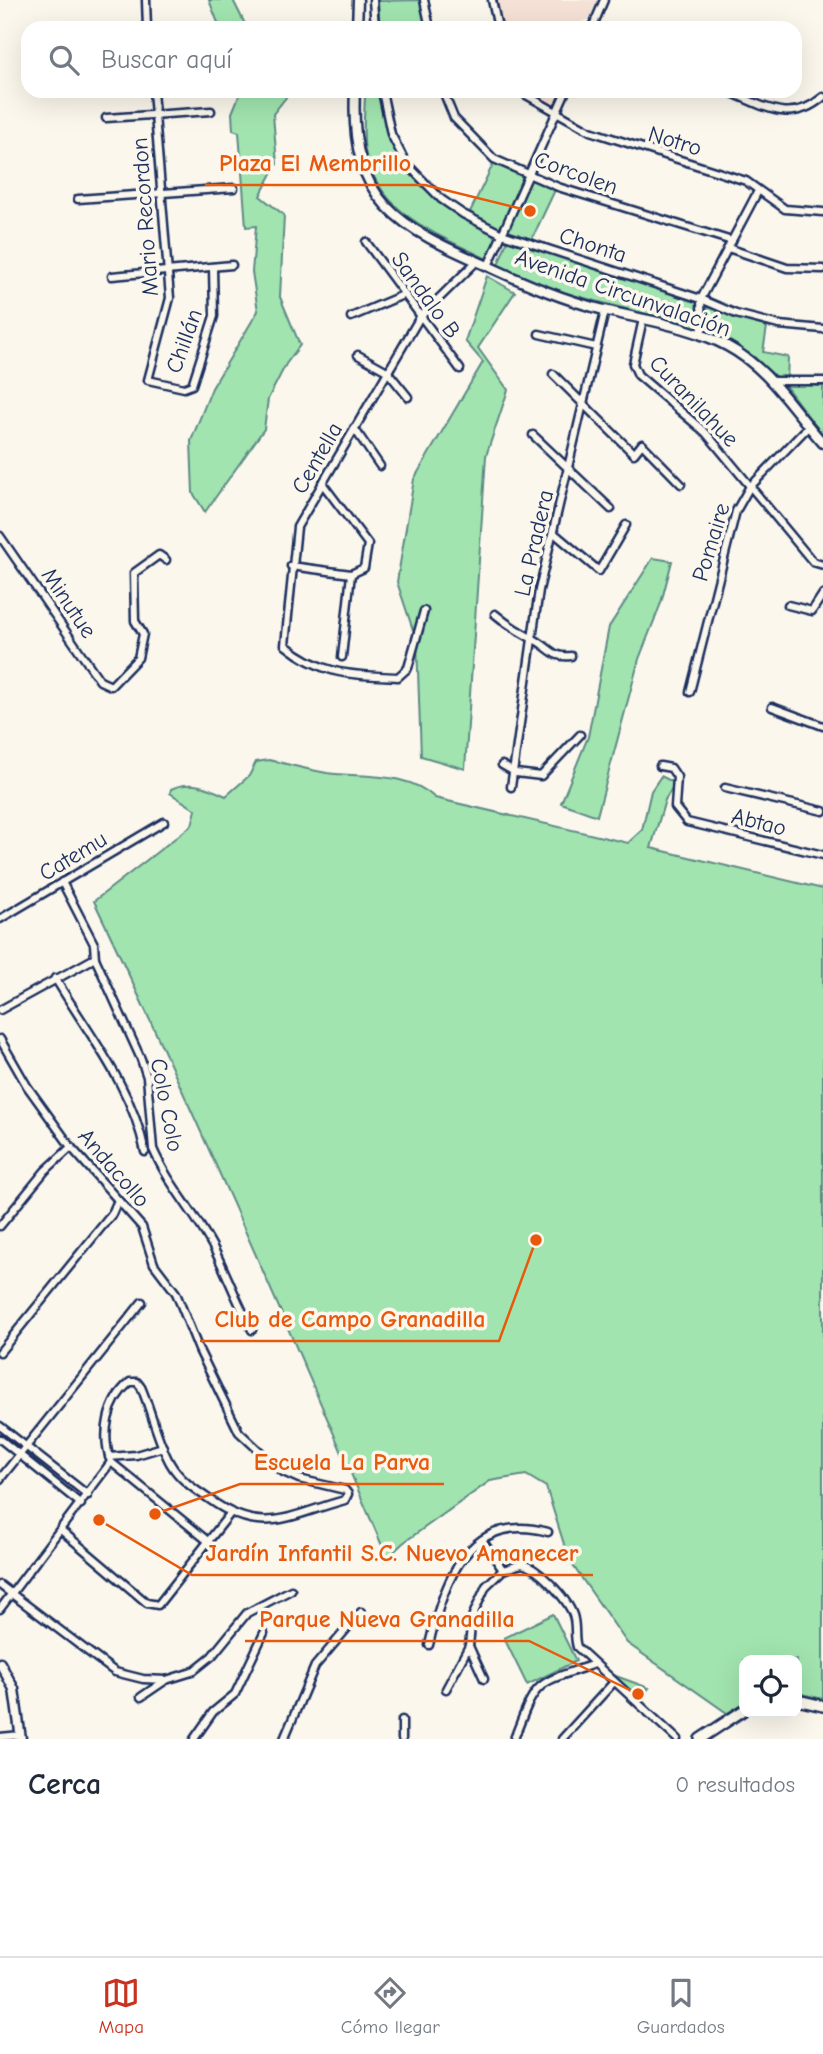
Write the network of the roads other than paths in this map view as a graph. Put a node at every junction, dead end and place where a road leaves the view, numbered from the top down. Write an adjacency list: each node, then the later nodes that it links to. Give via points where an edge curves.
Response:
1 (146, 0): 7 (street)
2 (358, 0): 8 (street)
3 (373, 0): 9 (street)
4 (424, 0): 10 (street)
5 (492, 0): 11 (street)
6 (604, 0): 12 (street)
7 (147, 21)
8 (357, 21)
9 (374, 21)
10 (428, 21)
11 (496, 21)
12 (595, 21)
13 (823, 97): 20 (street, via 792,113)
14 (154, 98): 23 (street, Mario Recordon)
15 (355, 98): 35 (street, Avenida Circunvalación, via 359,159 388,210 402,224)
16 (384, 98): 31 (street, Chonta, via 394,144 414,174 455,210)
17 (446, 98): 25 (street, Corcolen, via 469,137 494,159)
18 (530, 98): 22 (street, Notro)
19 (563, 98): 22 (street)
20 (745, 98)
21 (211, 111): 23 (street)
22 (556, 114): 25 (street); 27 (street, Notro, via 627,145 746,181)
23 (155, 115): 24 (street); 28 (street, Mario Recordon)
24 (106, 118)
25 (529, 176): 31 (street); 32 (street, Corcolen, via 672,225)
26 (234, 188): 28 (street)
27 (758, 191): 30 (street, Notro, via 785,209); 32 (street)
28 (161, 193): 29 (street); 40 (street, Mario Recordon)
29 (78, 199)
30 (823, 212)
31 (502, 234): 37 (street); 43 (street, Chonta)
32 (732, 240): 34 (street)
33 (366, 242): 42 (street, Sandalo B)
34 (728, 248): 39 (street, via 787,268); 43 (street)
35 (477, 261): 37 (street, Avenida Circunvalación); 46 (street, Centella)
36 (232, 265): 38 (street)
37 (488, 266): 44 (street, Avenida Circunvalación, via 553,295)
38 (213, 267): 40 (street); 56 (street, Chillán, via 214,316 192,385 184,388)
39 (823, 269)
40 (167, 271): 41 (street); 56 (street, Mario Recordon, via 169,309)
41 (112, 276)
42 (403, 295): 45 (street); 46 (street, Sandalo B)
43 (701, 299): 48 (street, Chonta, via 779,325); 50 (street)
44 (605, 311): 47 (street, Avenida Circunvalación); 51 (street, La Pradera)
45 (351, 317)
46 (420, 317): 53 (street, Sandalo B); 54 (street, Centella)
47 (643, 319): 50 (street, Avenida Circunvalación); 69 (street, Curanilahue, via 634,370 706,433)
48 (823, 328)
49 (540, 334): 51 (street)
50 (702, 336): 57 (street, Avenida Circunvalación, via 737,352)
51 (596, 347): 60 (street, La Pradera)
52 (358, 355): 54 (street)
53 (460, 369)
54 (387, 371): 59 (street); 62 (street, Centella)
55 (554, 374): 60 (street)
56 (148, 380)
57 (773, 381): 58 (street); 61 (street, Avenida Circunvalación)
58 (823, 382)
59 (408, 397)
60 (583, 404): 66 (street, La Pradera); 68 (street, via 634,454 642,444)
61 (809, 426): 64 (street, Avenida Circunvalación); 69 (street, Pomaire)
62 (354, 428): 65 (street); 67 (street, Centella)
63 (533, 436): 66 (street)
64 (822, 442)
65 (380, 466)
66 (568, 469): 70 (street); 72 (street, La Pradera)
67 (322, 483): 76 (street, Centella, via 297,527); 77 (street, via 368,544 364,568)
68 (681, 484)
69 (749, 488): 75 (street, Curanilahue, via 813,562); 85 (street, Pomaire, via 729,530)
70 (611, 509)
71 (626, 525): 72 (street, via 599,571)
72 (554, 533): 82 (street, La Pradera)
73 (0, 536): 74 (street, Minutue, via 100,681 111,686 138,658 143,634 135,621 134,573 159,555)
74 (166, 560)
75 (823, 565)
76 (291, 566): 77 (street); 80 (street, Centella, via 285,645 303,660 341,675 398,677 408,668)
77 (351, 574): 84 (street)
78 (823, 594): 79 (street, via 812,611)
79 (788, 605)
80 (424, 611)
81 (495, 614): 82 (street)
82 (532, 639): 83 (street, via 554,655); 91 (street, La Pradera)
83 (571, 656)
84 (342, 657)
85 (690, 692)
86 (772, 707): 87 (street)
87 (823, 726)
88 (580, 735): 91 (street, via 542,775)
89 (502, 765): 91 (street)
90 (660, 766): 96 (street, Abtao, via 671,768 677,777 675,807 687,822)
91 (515, 772): 92 (street, La Pradera)
92 (511, 787)
93 (725, 788): 94 (street)
94 (823, 811)
95 (164, 822): 97 (street, Catemu)
96 (823, 855)
97 (62, 882): 98 (street, Catemu); 99 (street, Colo Colo, via 94,944)
98 (0, 919)
99 (95, 958): 100 (street); 108 (street, Colo Colo, via 144,1068 153,1149 215,1249)
100 (55, 978): 101 (street); 104 (street, Colo Colo, via 122,1082 138,1118)
101 (0, 1010)
102 (0, 1039): 103 (street, Andacollo)
103 (71, 1147): 105 (street, Andacollo); 106 (street)
104 (145, 1152)
105 (118, 1200): 109 (street, via 112,1214); 119 (street, Andacollo, via 142,1227 154,1264 176,1293 239,1432 281,1471 345,1490 348,1498 290,1518 248,1520)
106 (0, 1226)
107 (142, 1302): 112 (street)
108 (252, 1329)
109 (0, 1352)
110 (0, 1426): 112 (street)
111 (0, 1439): 114 (street)
112 (26, 1446): 114 (street); 117 (street)
113 (163, 1447): 115 (street); 115 (street, via 141,1387 130,1382 110,1412 106,1438); 119 (street, via 189,1486)
114 (19, 1454): 116 (street); 118 (street)
115 (110, 1459): 117 (street); 123 (street)
116 (0, 1479)
117 (88, 1495): 118 (street)
118 (81, 1504): 120 (street)
119 (229, 1515): 123 (street)
120 (62, 1531): 123 (street, via 147,1603 158,1605); 127 (street)
121 (548, 1532): 122 (street, via 512,1526)
122 (482, 1540): 124 (street); 131 (street, via 445,1584)
123 (209, 1542)
124 (503, 1570): 132 (street, via 477,1601); 134 (street, via 522,1564 540,1572 574,1616 578,1647)
125 (0, 1585): 127 (street)
126 (291, 1590): 136 (street, via 247,1613 212,1656 192,1672)
127 (12, 1595): 128 (street); 136 (street, via 115,1672)
128 (0, 1609)
129 (361, 1612): 147 (street, via 315,1666)
130 (264, 1633): 146 (street, via 235,1694 213,1712)
131 (429, 1645)
132 (469, 1646): 135 (street); 138 (street)
133 (0, 1663): 145 (street, via 14,1689)
134 (594, 1664): 137 (street); 149 (street, via 542,1683 533,1692)
135 (484, 1678)
136 (166, 1680): 139 (street)
137 (614, 1682): 150 (street); 151 (street)
138 (446, 1689)
139 (141, 1697)
140 (802, 1701): 141 (main road)
141 (823, 1706)
142 (739, 1713): 152 (main road)
143 (402, 1720): 148 (street)
144 (0, 1737): 145 (street)
145 (21, 1737)
146 (194, 1739)
147 (284, 1739)
148 (402, 1739)
149 (514, 1739)
150 (562, 1739)
151 (677, 1739)
152 (699, 1739)

